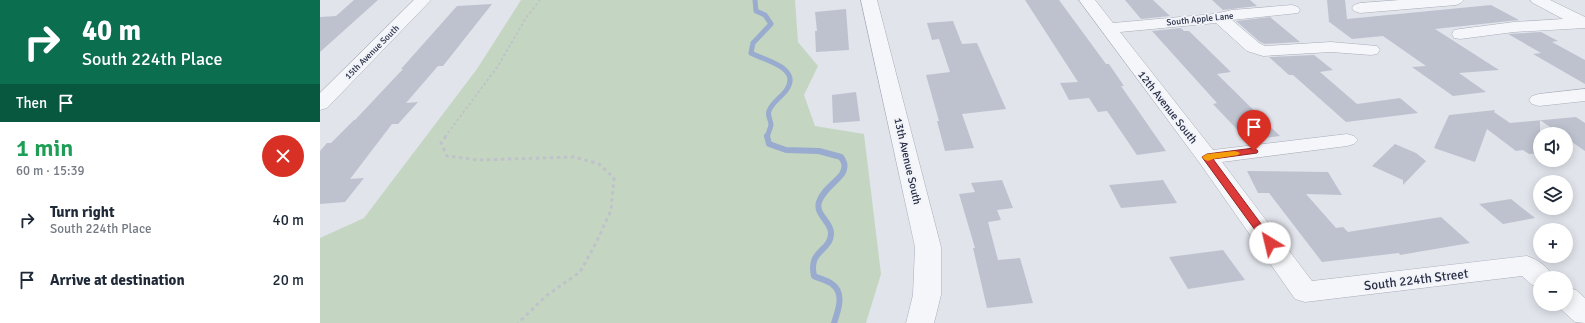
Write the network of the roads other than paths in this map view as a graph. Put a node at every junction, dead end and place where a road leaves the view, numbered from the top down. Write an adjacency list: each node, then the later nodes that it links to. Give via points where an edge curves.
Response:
1 (423, 0): 15 (street, 15th Avenue South)
2 (869, 0): 22 (street, 13th Avenue South, via 928,247 929,283)
3 (1087, 0): 10 (street, 12th Avenue South)
4 (1456, 0): 6 (street)
5 (1538, 0): 9 (street)
6 (1360, 8)
7 (1292, 10): 8 (street, South Apple Lane)
8 (1220, 18): 10 (street, South Apple Lane); 12 (street, via 1253,47 1263,51 1331,47)
9 (1584, 23): 11 (street, via 1514,27)
10 (1108, 28): 17 (street, 12th Avenue South)
11 (1460, 34)
12 (1371, 50)
13 (1585, 95): 14 (street)
14 (1539, 100)
15 (320, 104)
16 (1347, 140): 17 (street)
17 (1207, 157): 19 (street, 12th Avenue South)
18 (1533, 272): 19 (street, South 224th Street)
19 (1305, 292)
20 (1573, 304): 21 (street)
21 (1585, 314)
22 (920, 323)

